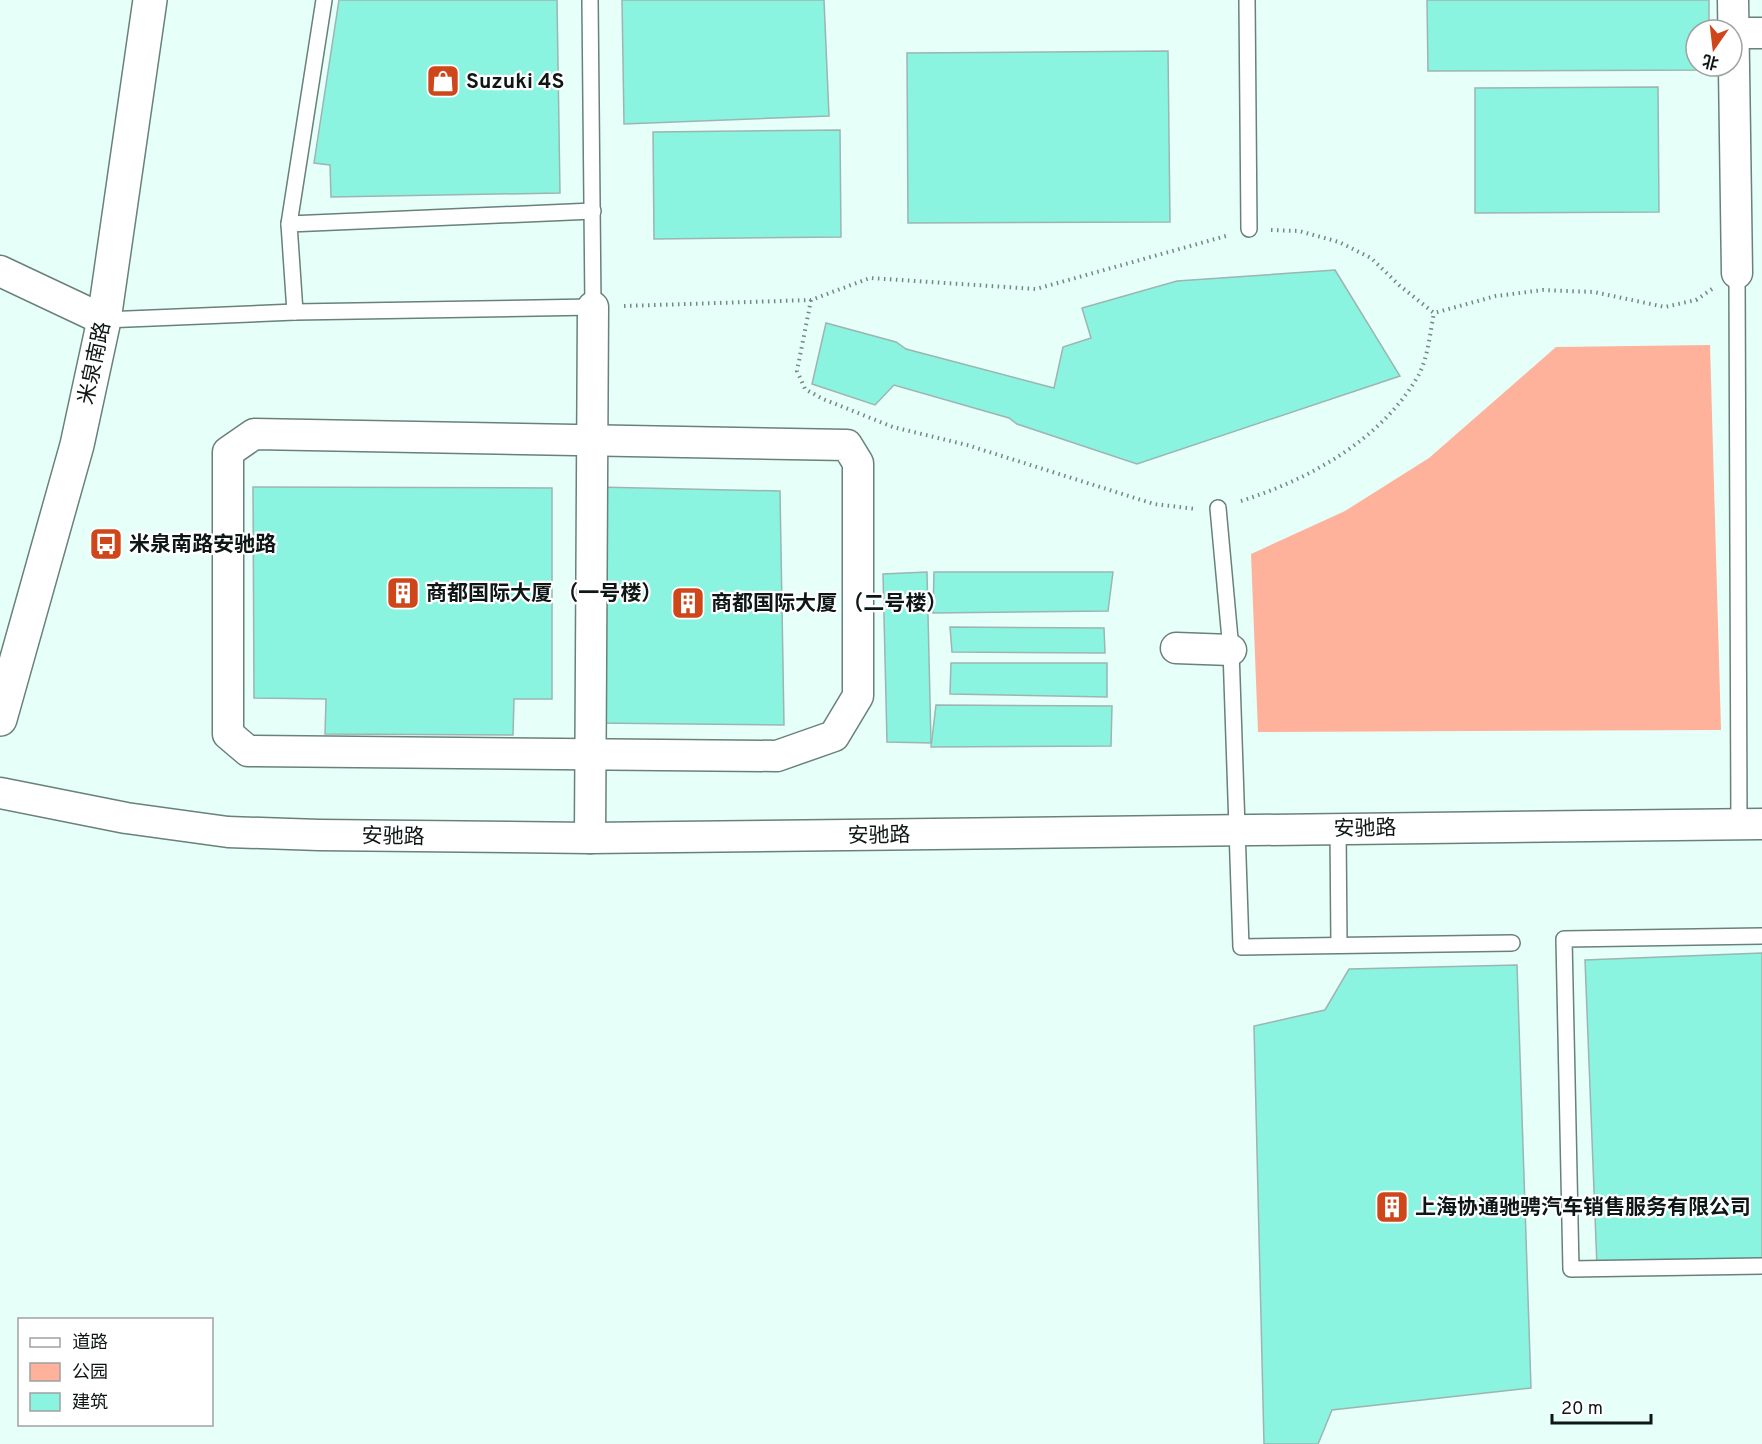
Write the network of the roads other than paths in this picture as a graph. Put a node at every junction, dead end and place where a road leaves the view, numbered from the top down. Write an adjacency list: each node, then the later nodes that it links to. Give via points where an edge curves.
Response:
1 (150, 0): 14 (main road, 米泉南路)
2 (324, 0): 8 (lane)
3 (590, 0): 7 (lane)
4 (1247, 0): 9 (lane)
5 (1733, 0): 6 (street)
6 (1748, 33): 11 (street)
7 (593, 211): 8 (lane); 12 (lane)
8 (290, 224): 13 (lane)
9 (1249, 229)
10 (0, 271): 14 (street)
11 (1737, 273): 22 (lane)
12 (593, 307): 13 (lane); 15 (street)
13 (295, 312): 14 (lane)
14 (104, 320): 19 (main road, 米泉南路, via 77,445)
15 (591, 440): 20 (street); 20 (street, via 847,444 858,463 858,696 834,736 777,756); 20 (street, via 255,434 228,452 228,734 248,752)
16 (1218, 508): 18 (lane)
17 (1176, 648): 18 (street)
18 (1231, 650): 24 (lane)
19 (0, 719)
20 (589, 753): 25 (street)
21 (0, 793): 25 (street, 安驰路, via 126,818 228,832)
22 (1751, 825): 23 (street, 安驰路)
23 (1338, 828): 24 (street, 安驰路); 28 (lane)
24 (1236, 831): 25 (street, 安驰路); 28 (lane, via 1241,947)
25 (590, 838)
26 (1762, 936): 29 (lane, via 1564,939 1571,1269)
27 (1512, 943): 28 (lane)
28 (1339, 945)
29 (1762, 1266)

